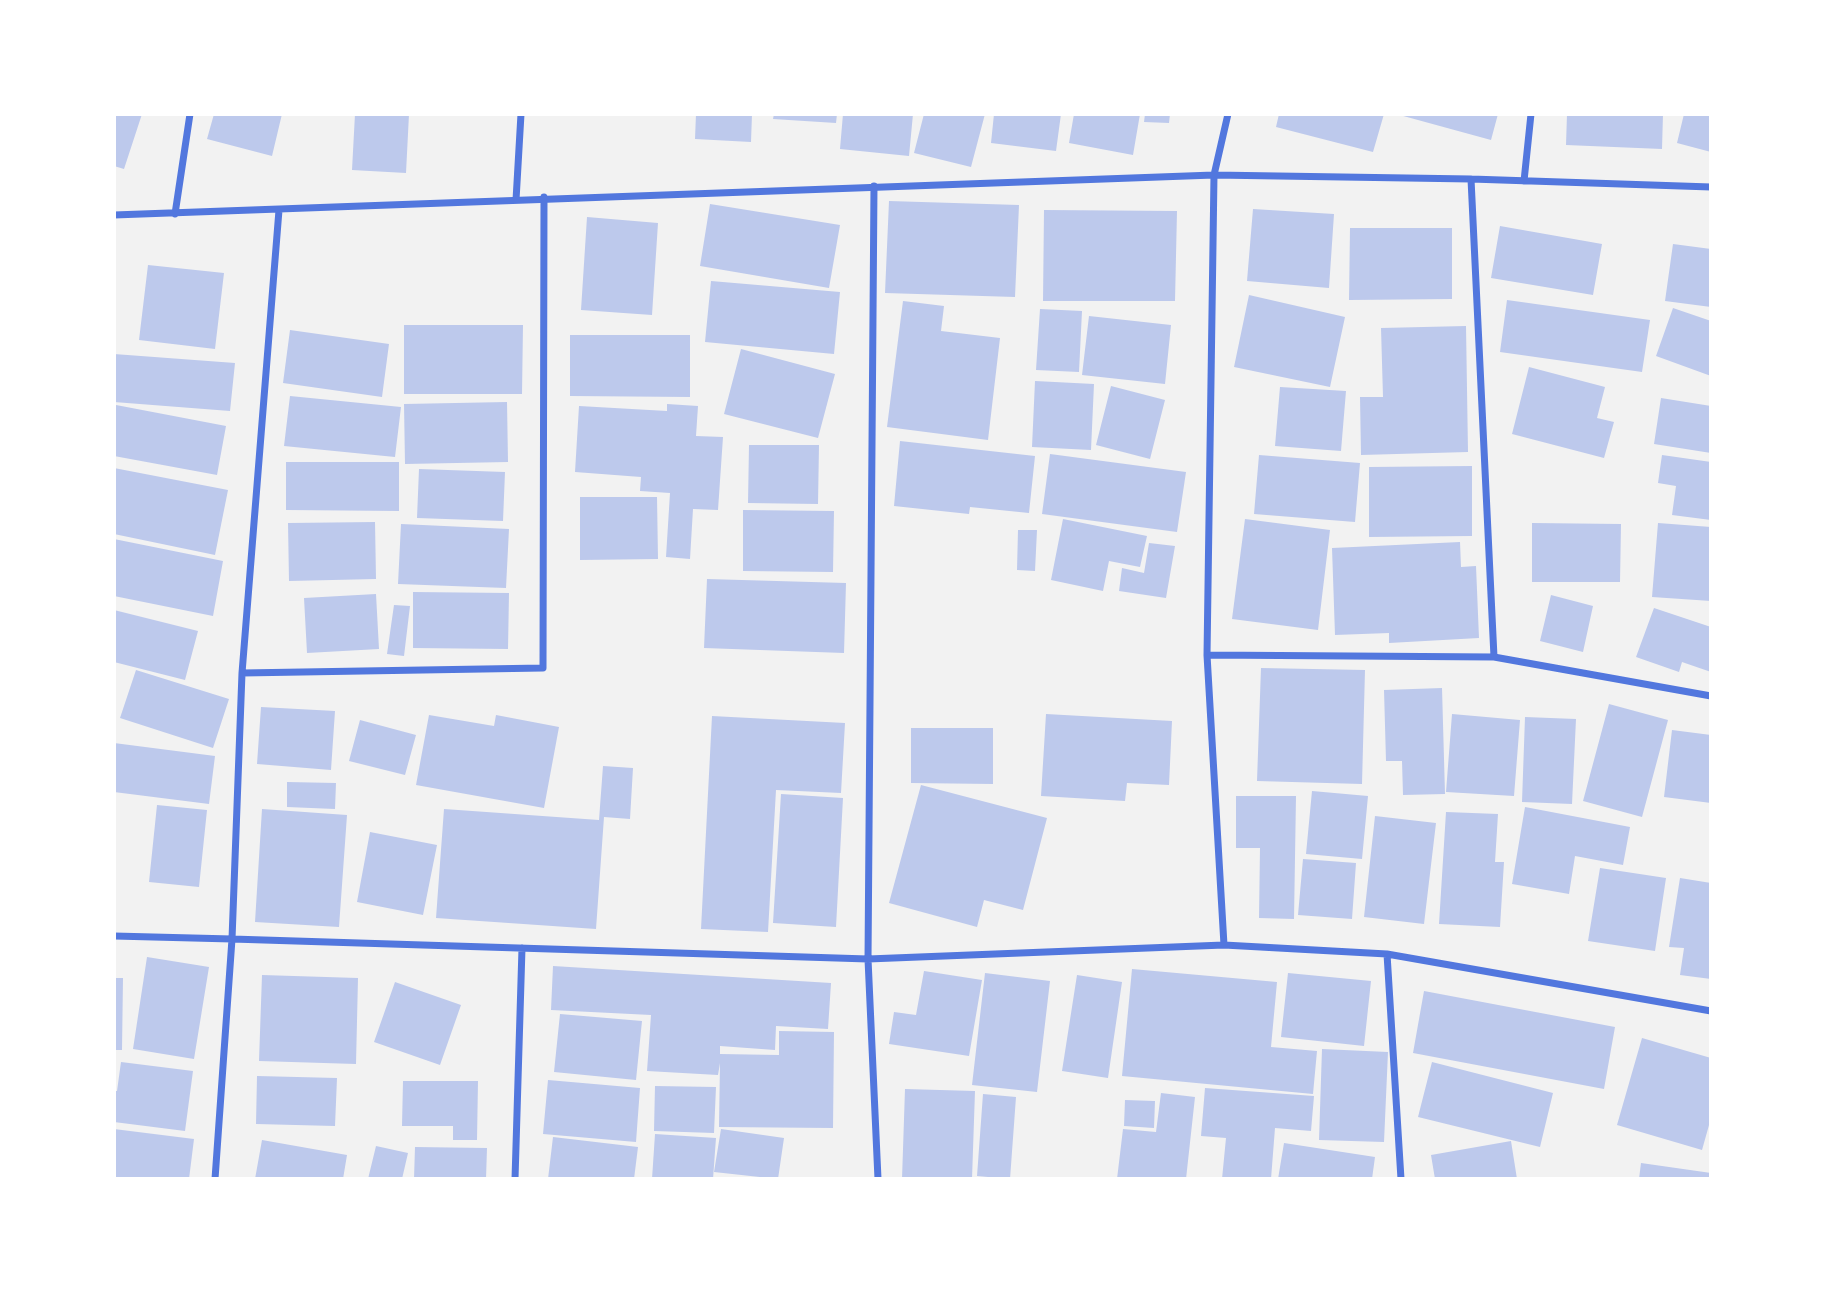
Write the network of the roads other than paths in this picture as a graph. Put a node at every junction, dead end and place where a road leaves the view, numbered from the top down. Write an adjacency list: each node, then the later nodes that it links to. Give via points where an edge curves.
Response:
1 (190, 114): 13 (street)
2 (522, 114): 11 (street)
3 (1227, 114): 5 (street)
4 (1531, 114): 7 (street)
5 (1214, 175): 6 (street); 8 (street); 15 (street)
6 (1471, 179): 7 (street); 16 (street)
7 (1524, 180): 9 (street)
8 (874, 186): 10 (street); 24 (street)
9 (1711, 187)
10 (544, 197): 11 (street); 17 (street, via 543,668)
11 (516, 200): 12 (street)
12 (279, 210): 13 (street); 17 (street)
13 (175, 214): 14 (street)
14 (114, 215)
15 (1207, 654): 16 (street); 21 (street)
16 (1494, 657): 18 (street)
17 (242, 673): 20 (street)
18 (1711, 696)
19 (114, 936): 20 (street)
20 (233, 939): 22 (street); 26 (street)
21 (1224, 945): 23 (street); 24 (street)
22 (522, 948): 24 (street); 27 (street)
23 (1387, 954): 25 (street); 29 (street)
24 (868, 959): 28 (street)
25 (1711, 1011)
26 (215, 1179)
27 (515, 1179)
28 (878, 1179)
29 (1401, 1179)

